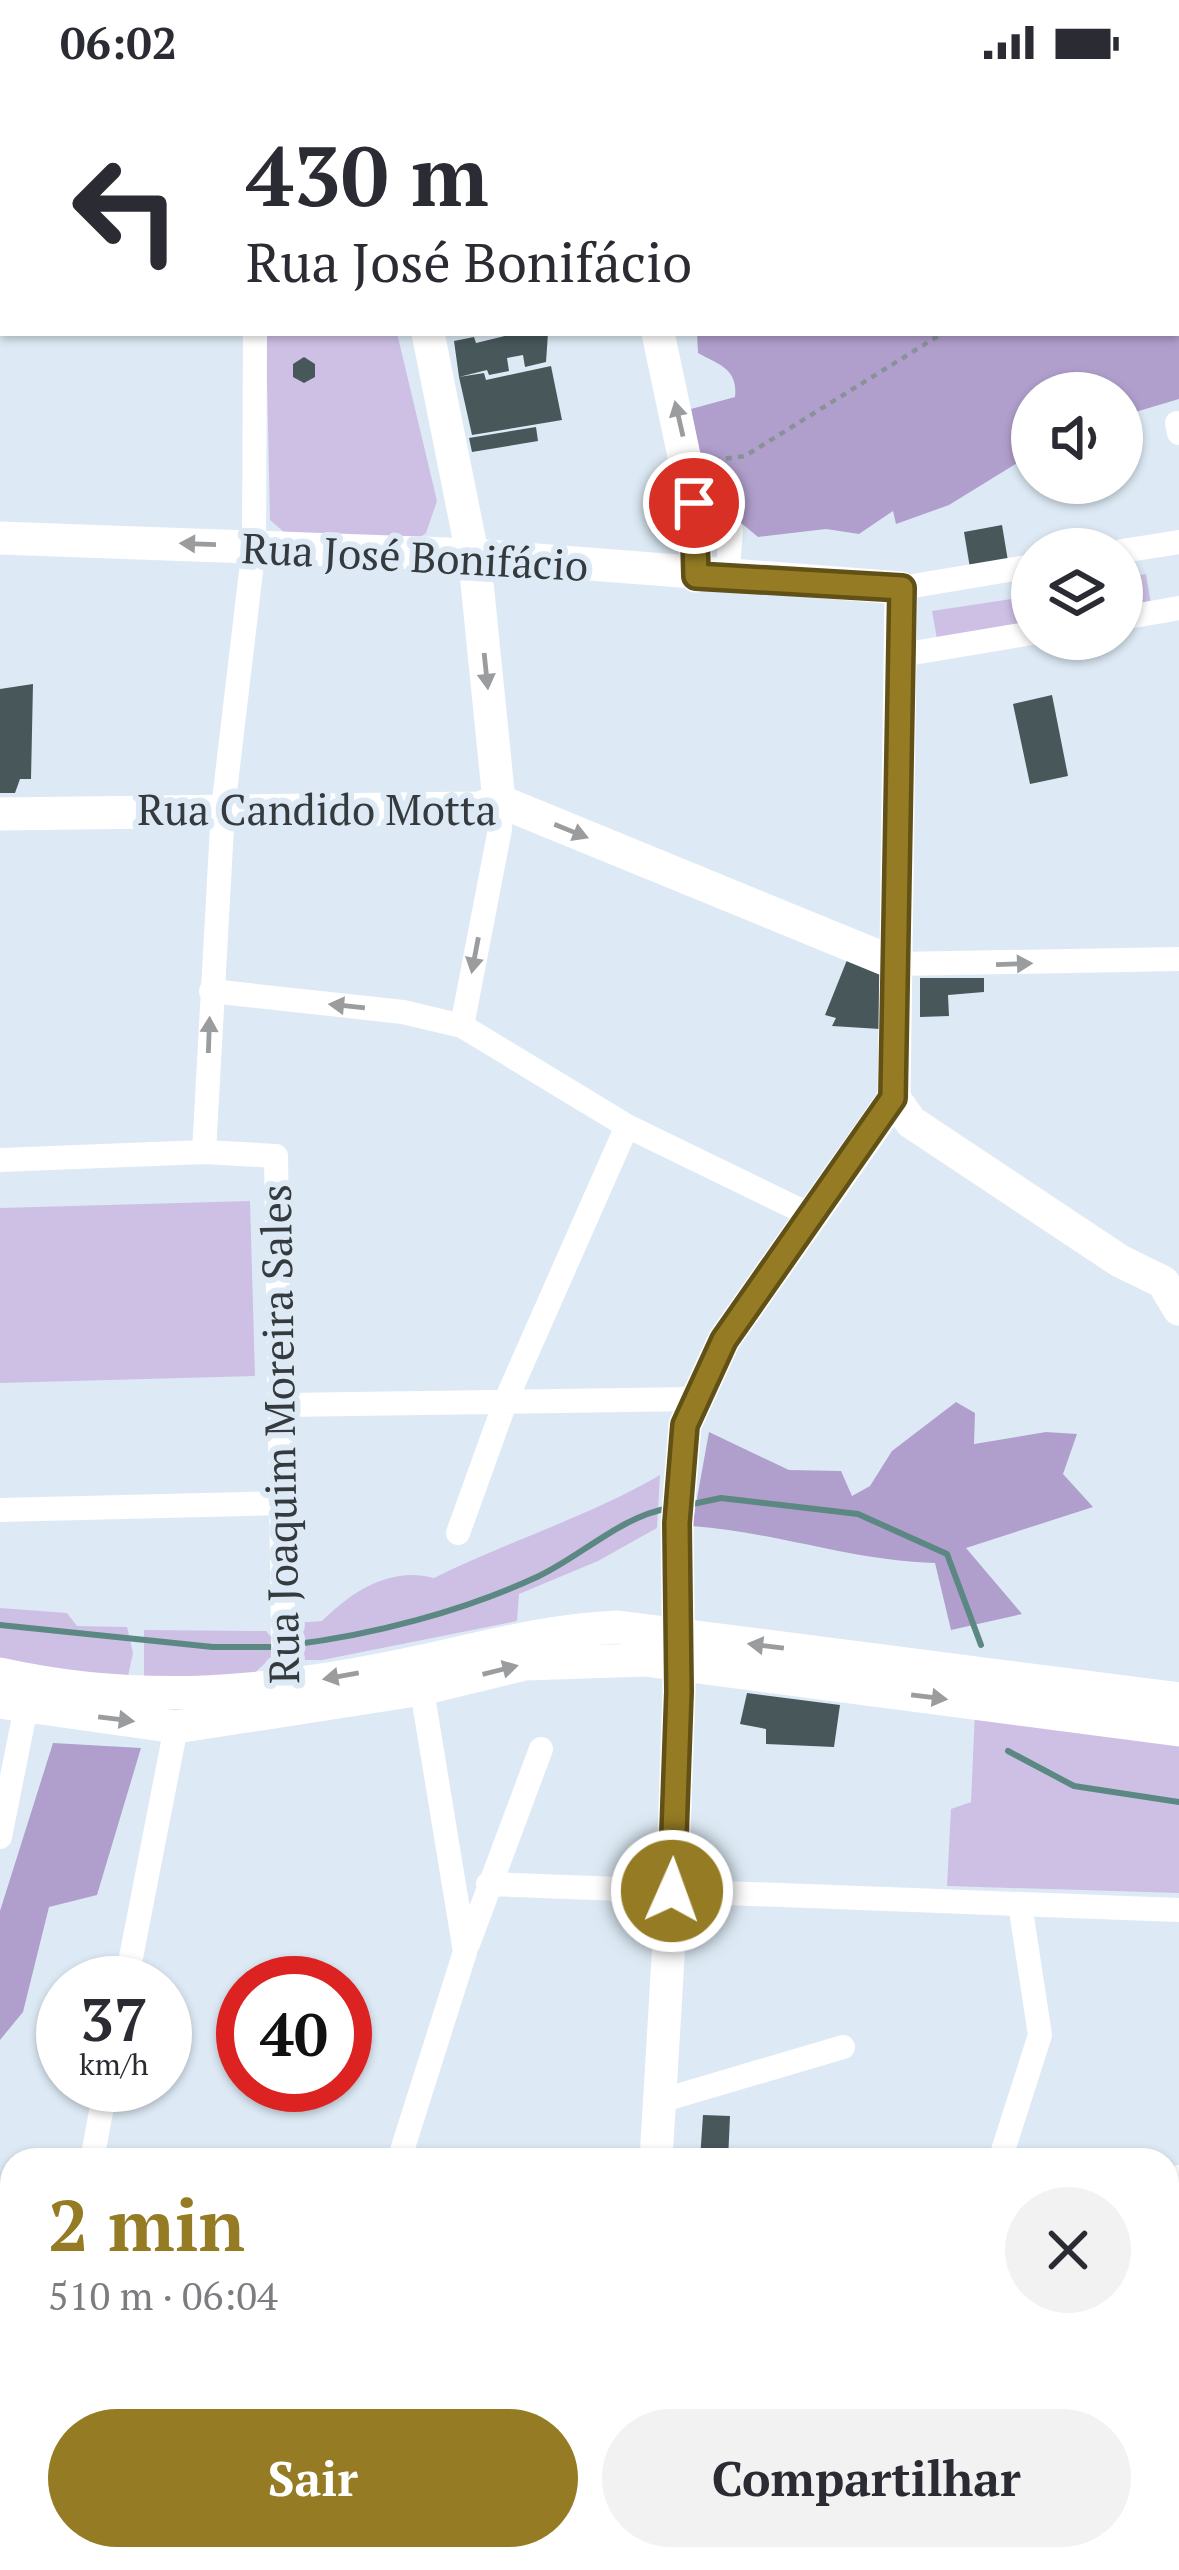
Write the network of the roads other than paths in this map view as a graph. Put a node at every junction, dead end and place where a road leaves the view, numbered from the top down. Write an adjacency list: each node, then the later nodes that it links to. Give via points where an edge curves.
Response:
1 (254, 336): 8 (street)
2 (429, 336): 10 (street)
3 (659, 336): 12 (street, one-way to 3)
4 (1178, 423): 5 (street)
5 (1179, 433)
6 (0, 538): 8 (street, Rua José Bonifácio, one-way to 6)
7 (1179, 542): 9 (street)
8 (254, 546): 10 (street, Rua José Bonifácio); 19 (street)
9 (1143, 548)
10 (473, 555): 12 (street, Rua José Bonifácio); 18 (street, one-way to 18)
11 (1011, 570): 13 (street)
12 (712, 577): 13 (street, Rua José Bonifácio)
13 (902, 588): 17 (street)
14 (1179, 608): 15 (street)
15 (1143, 614)
16 (1011, 637): 17 (street)
17 (901, 655): 22 (street)
18 (499, 801): 19 (street, Rua Candido Motta, via 479,808); 22 (street, Rua Candido Motta, one-way to 22); 24 (street, one-way to 24)
19 (223, 809): 20 (street, Rua Candido Motta); 23 (street)
20 (0, 814)
21 (1179, 959): 22 (street, Rua Candido Motta, one-way to 21)
22 (897, 964): 25 (street)
23 (211, 991): 24 (street, one-way to 23); 27 (street, one-way to 23)
24 (462, 1026): 26 (street)
25 (893, 1098): 29 (street); 30 (street, via 911,1122 1163,1282)
26 (626, 1126): 29 (street); 32 (street)
27 (204, 1152): 28 (street); 33 (street, Rua Joaquim Moreira Sales, via 276,1156)
28 (0, 1160)
29 (812, 1216): 31 (street, via 724,1340)
30 (1179, 1309)
31 (693, 1399): 32 (street); 37 (street, via 680,1476)
32 (506, 1400): 33 (street); 36 (street)
33 (283, 1405): 34 (street, Rua Joaquim Moreira Sales)
34 (283, 1503): 35 (street); 40 (street, Rua Joaquim Moreira Sales)
35 (0, 1510)
36 (458, 1532)
37 (676, 1649): 38 (street); 39 (street, via 618,1627 559,1630); 48 (street)
38 (872, 1674): 42 (street, via 966,1671); 44 (street, one-way to 44, via 989,1705)
39 (420, 1676): 40 (street); 51 (street)
40 (284, 1687): 41 (street, via 182,1696); 43 (street)
41 (14, 1691): 43 (street, one-way to 43); 46 (street)
42 (1179, 1700)
43 (176, 1727): 52 (street)
44 (1179, 1730)
45 (541, 1749): 47 (street)
46 (0, 1837)
47 (488, 1884): 48 (street); 51 (street)
48 (672, 1891): 49 (street); 54 (street)
49 (1020, 1904): 50 (street); 59 (street, via 1040,2035)
50 (1179, 1910)
51 (465, 1952): 57 (street)
52 (131, 1956)
53 (843, 2047): 54 (street)
54 (660, 2101): 58 (street)
55 (101, 2112): 56 (street)
56 (94, 2148)
57 (403, 2148)
58 (657, 2148)
59 (1004, 2148)

